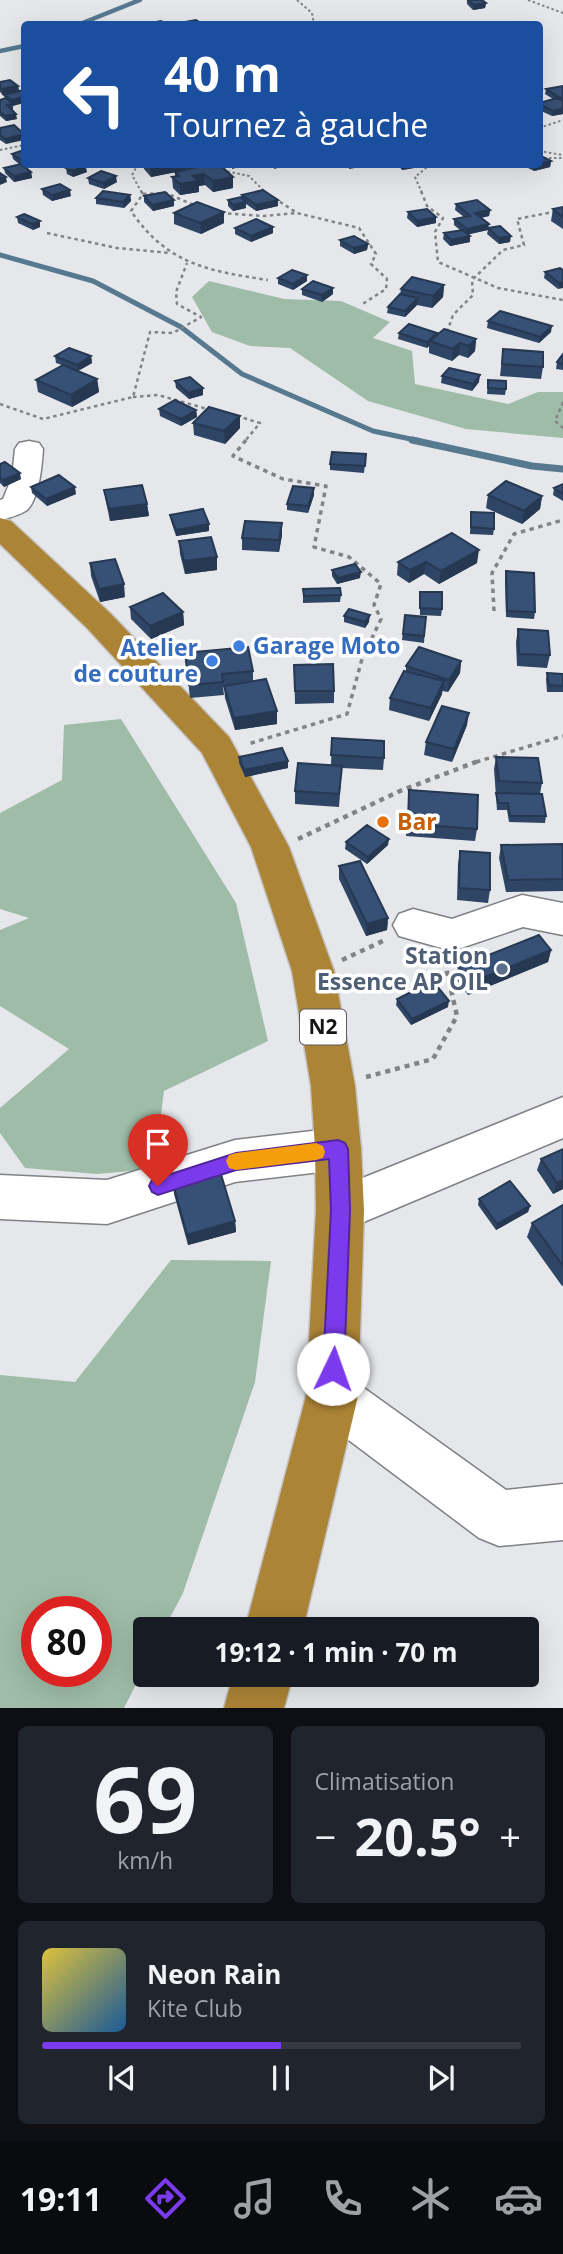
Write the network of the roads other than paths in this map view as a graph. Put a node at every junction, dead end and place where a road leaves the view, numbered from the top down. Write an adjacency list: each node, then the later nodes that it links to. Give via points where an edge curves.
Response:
1 (29, 449): 2 (street, via 26,477 16,504)
2 (0, 511)
3 (0, 527): 7 (highway, N2, via 99,621 216,746 271,848 313,971 333,1086)
4 (563, 919): 5 (street, via 522,911 452,935)
5 (414, 925)
6 (563, 1117): 9 (street)
7 (338, 1149): 8 (street, via 236,1161 107,1202); 9 (highway, N2)
8 (0, 1197)
9 (340, 1210): 10 (highway, N2)
10 (332, 1396): 11 (street, via 499,1518); 12 (highway, N2)
11 (563, 1512)
12 (277, 1617)
13 (259, 1687): 14 (highway)
14 (254, 1708)

